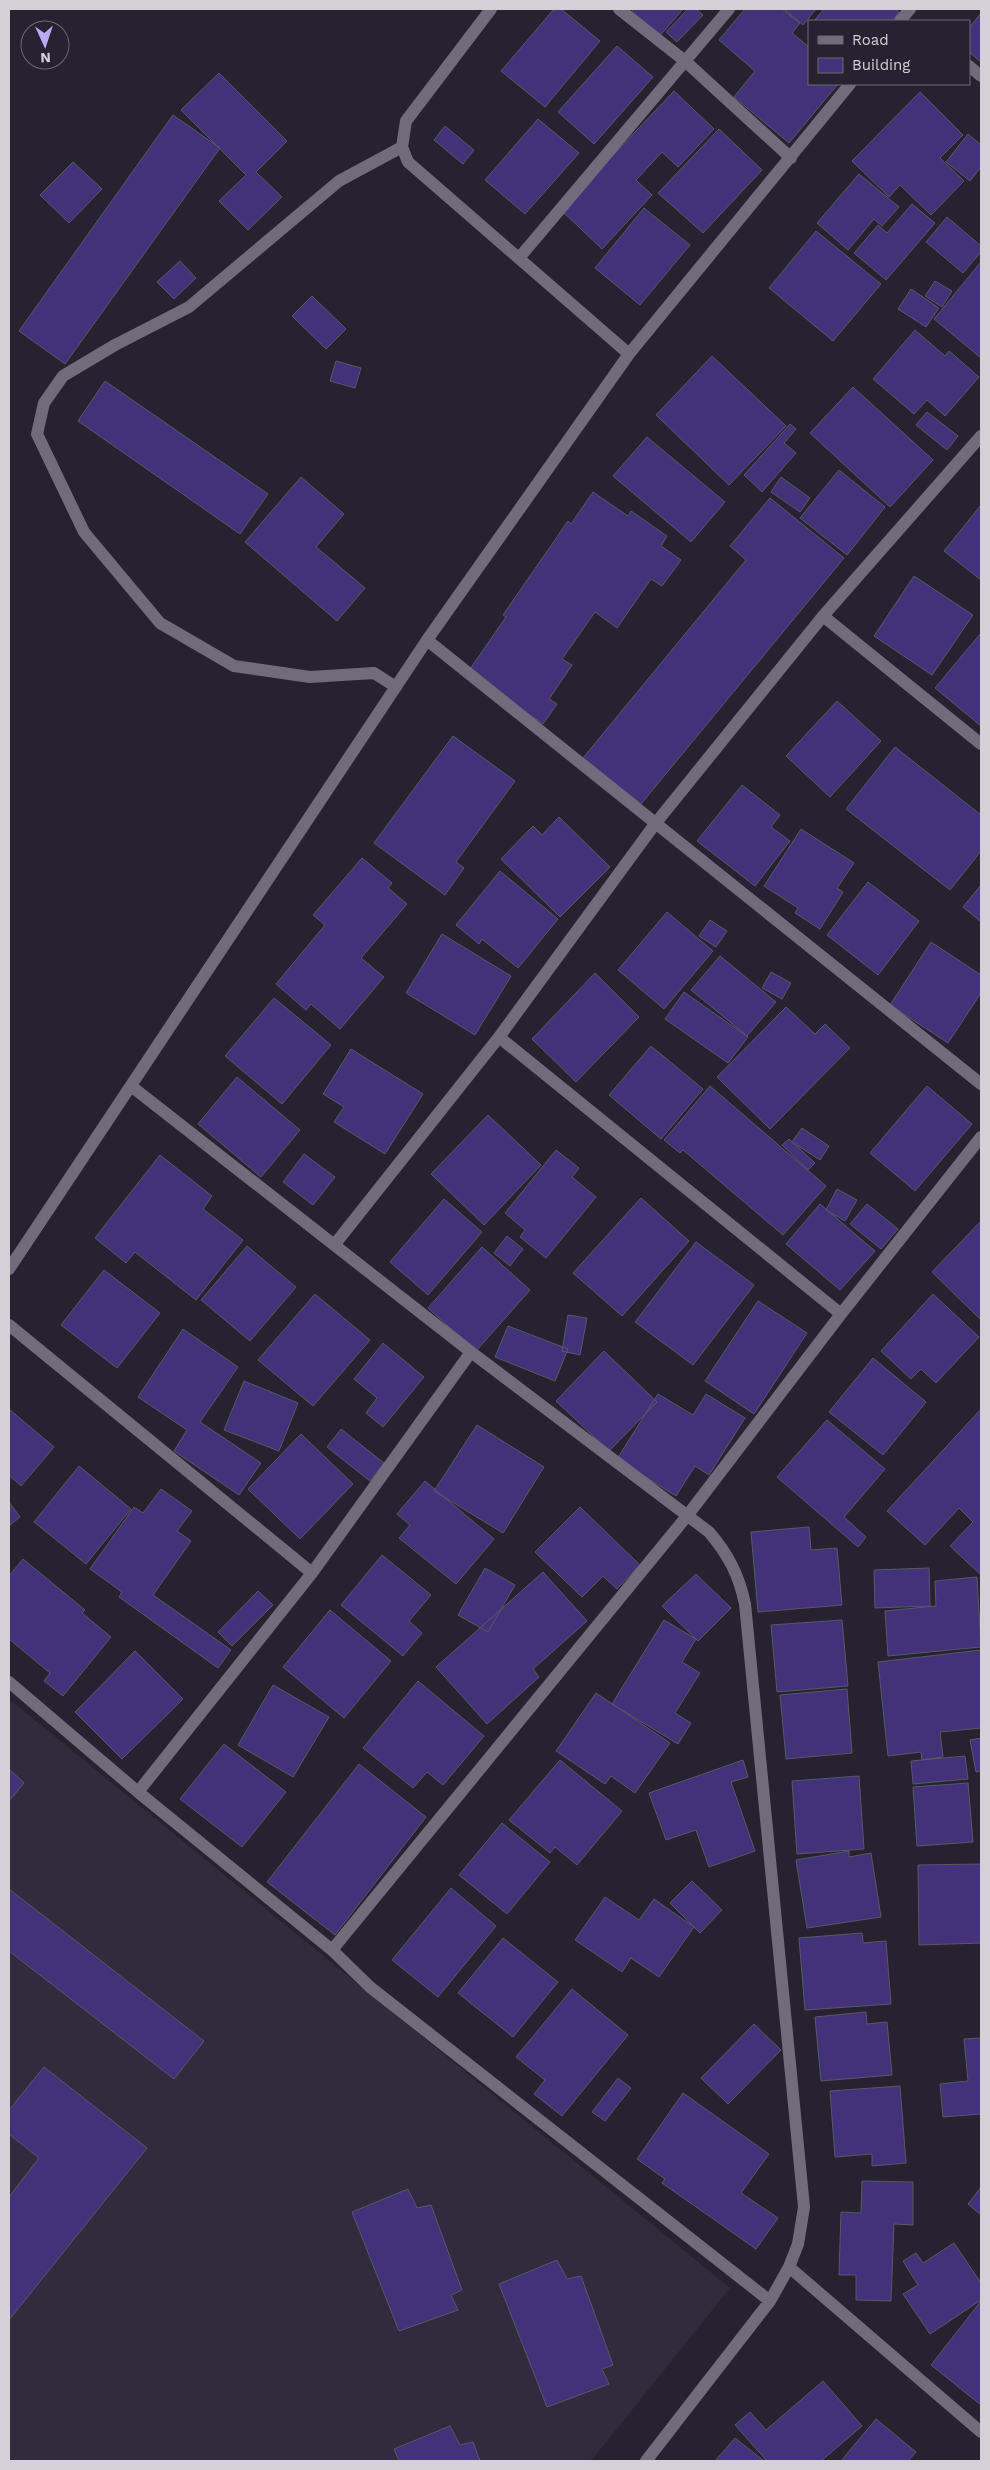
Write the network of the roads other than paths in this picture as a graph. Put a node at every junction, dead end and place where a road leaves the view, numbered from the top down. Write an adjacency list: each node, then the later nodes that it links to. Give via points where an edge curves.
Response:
1 (491, 9): 8 (street, via 406,121)
2 (619, 9): 4 (street)
3 (729, 9): 4 (street)
4 (685, 61): 9 (street); 10 (street)
5 (970, 67): 6 (street)
6 (981, 76)
7 (849, 85): 9 (street)
8 (402, 147): 10 (street, via 408,162); 15 (street, via 339,180 189,307 63,376 44,403 37,434 84,532 160,623 234,666 310,677 374,673)
9 (791, 158): 11 (street)
10 (518, 258): 11 (street)
11 (630, 354): 14 (street)
12 (981, 436): 13 (street)
13 (823, 616): 16 (street); 17 (street)
14 (427, 640): 15 (street); 17 (street)
15 (396, 687): 20 (street)
16 (981, 744)
17 (655, 824): 18 (street); 19 (street)
18 (499, 1037): 22 (street); 24 (street)
19 (981, 1084)
20 (131, 1086): 22 (street); 23 (street)
21 (981, 1137): 24 (street)
22 (335, 1244): 26 (street)
23 (9, 1269)
24 (841, 1314): 27 (street)
25 (9, 1325): 28 (street)
26 (471, 1352): 27 (street); 28 (street)
27 (686, 1516): 31 (street); 32 (street, via 709,1532 723,1548 734,1566 745,1604 804,2207 798,2244)
28 (312, 1573): 30 (street)
29 (9, 1682): 30 (street)
30 (138, 1792): 31 (street)
31 (332, 1950): 33 (street, via 370,1987)
32 (789, 2267): 33 (street); 34 (street)
33 (770, 2301): 35 (street)
34 (981, 2432)
35 (646, 2461)

